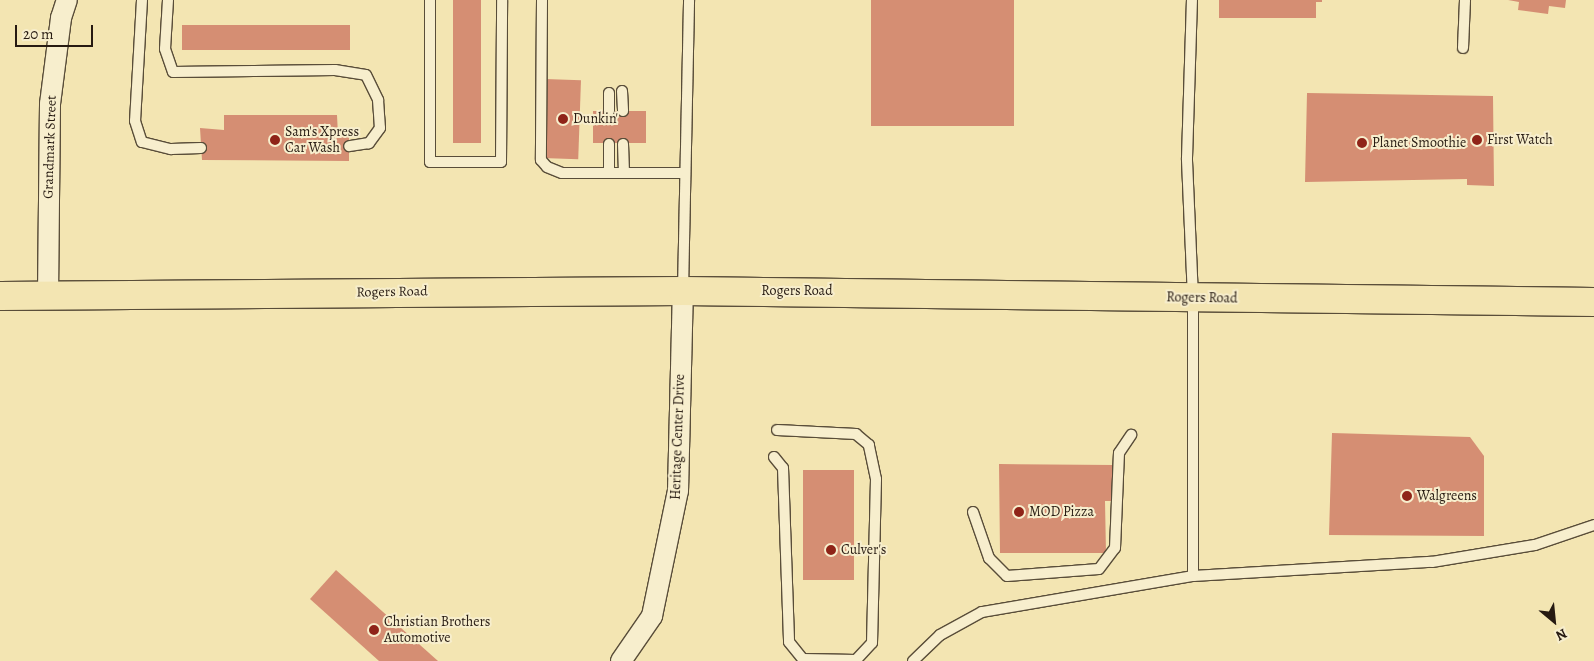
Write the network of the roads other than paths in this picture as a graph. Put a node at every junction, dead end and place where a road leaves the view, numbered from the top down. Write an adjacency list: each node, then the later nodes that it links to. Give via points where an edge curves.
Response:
1 (67, 0): 24 (street, Grandmark Street, via 61,18 50,104)
2 (142, 0): 18 (lane, via 134,121 142,142 171,148)
3 (168, 0): 17 (lane, via 165,49 173,72 335,70 366,75 378,100 380,128 369,143)
4 (430, 0): 5 (lane, via 430,162 501,162)
5 (502, 0)
6 (542, 0): 19 (lane, via 541,160 562,173)
7 (689, 0): 21 (lane)
8 (1192, 0): 25 (lane, via 1188,158)
9 (1465, 0): 10 (lane)
10 (1463, 48)
11 (622, 91): 14 (lane)
12 (610, 93): 13 (lane)
13 (609, 110)
14 (623, 111)
15 (610, 144): 19 (lane)
16 (623, 144): 20 (lane)
17 (349, 146)
18 (201, 148)
19 (609, 173): 20 (lane)
20 (624, 173): 21 (lane)
21 (685, 173): 22 (lane)
22 (682, 291): 24 (main road, Rogers Road); 25 (main road, Rogers Road); 33 (street, Heritage Center Drive, via 678,491 652,616)
23 (0, 296): 24 (main road, Rogers Road)
24 (48, 296)
25 (1193, 298): 26 (main road, Rogers Road); 32 (lane)
26 (1594, 302)
27 (777, 430): 29 (lane, via 856,434 869,446 876,479 872,643 856,660 803,659 788,642 783,468)
28 (1131, 435): 30 (lane, via 1119,452 1115,548 1099,569 1007,576 989,558)
29 (774, 457)
30 (973, 512)
31 (1594, 525): 32 (lane, via 1535,545 1432,562)
32 (1193, 576): 34 (lane, via 982,612 940,635)
33 (621, 661)
34 (913, 661)

